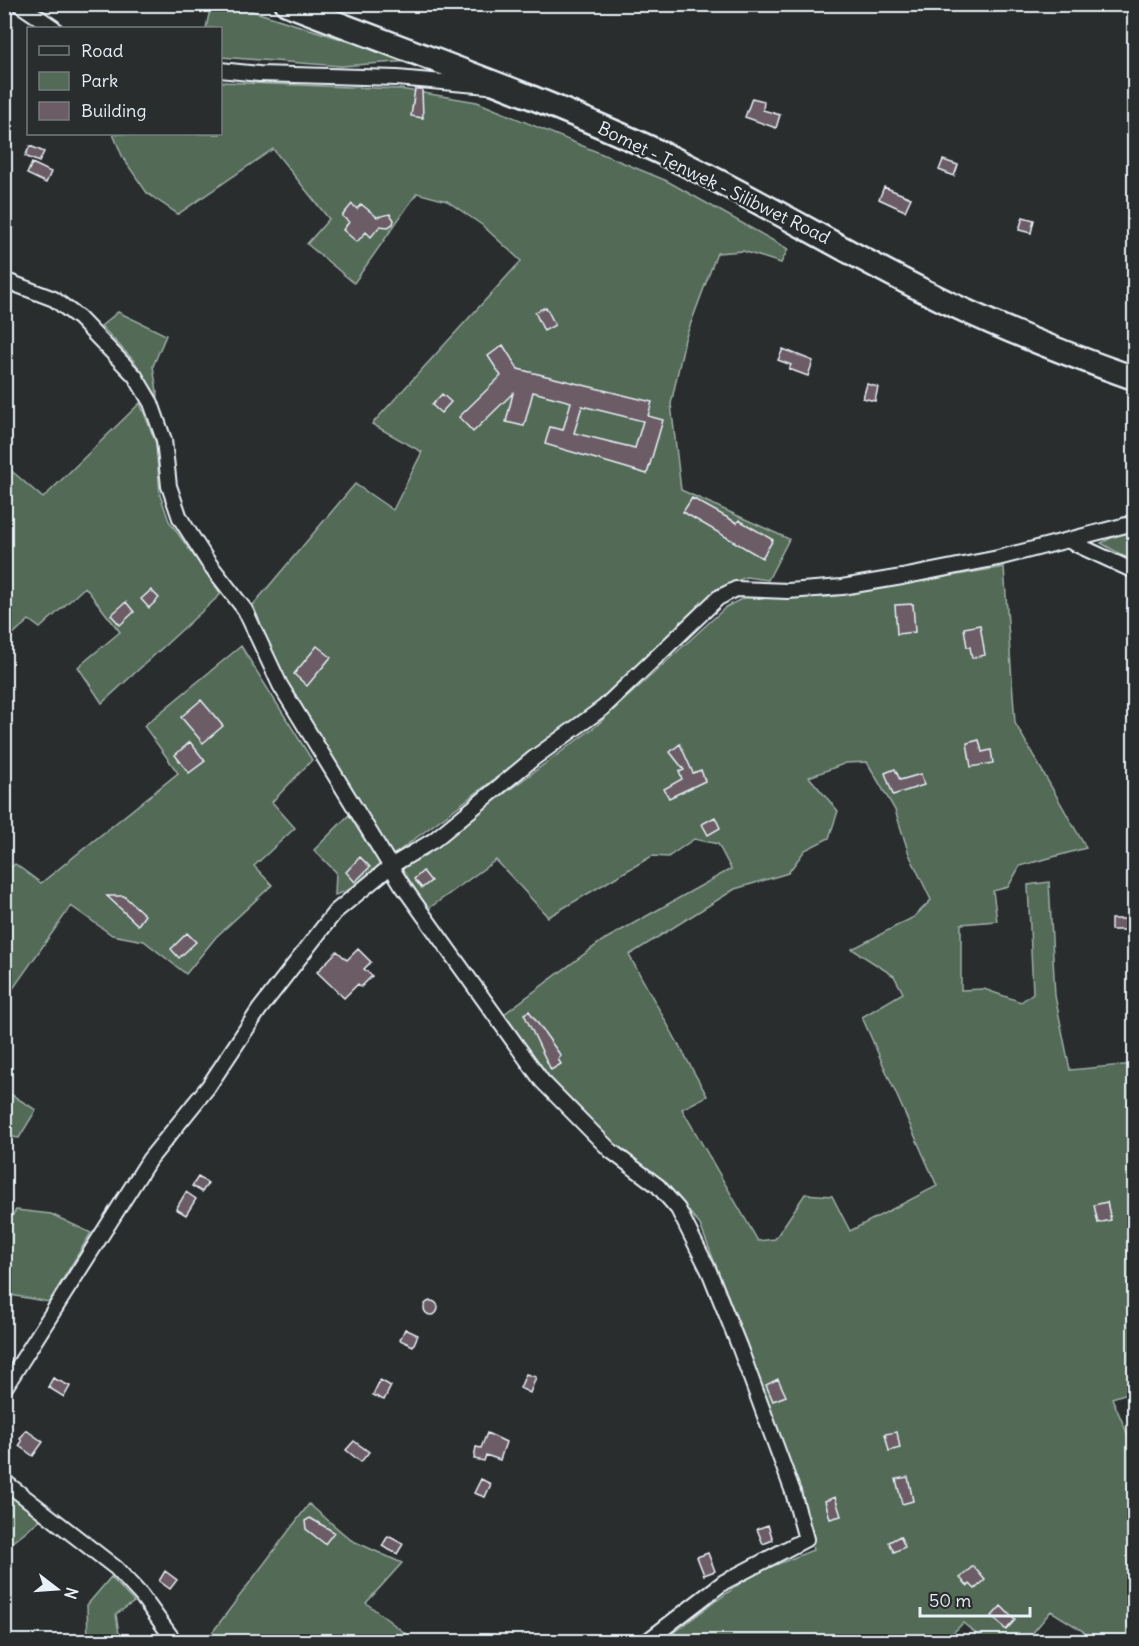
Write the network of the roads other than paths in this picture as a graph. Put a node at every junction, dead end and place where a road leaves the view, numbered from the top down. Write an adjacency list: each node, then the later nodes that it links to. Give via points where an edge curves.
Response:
1 (19, 4): 3 (street)
2 (287, 4): 5 (main road, Bomet - Tenwek - Silibwet Road)
3 (53, 27)
4 (222, 70): 5 (street, via 397,78)
5 (510, 88): 7 (main road, Bomet - Tenwek - Silibwet Road, via 674,159 956,306)
6 (4, 280): 11 (street, via 54,299 79,318 135,376 152,403 164,440 169,486 180,518 245,610 280,685)
7 (1134, 378)
8 (1134, 523): 9 (street)
9 (1069, 541): 10 (street); 11 (street, via 842,587 736,589 718,598 603,708 534,758 434,840)
10 (1134, 571)
11 (391, 866): 12 (street, via 335,912 300,955 208,1087 149,1160); 15 (street, via 542,1081 611,1151 658,1186 678,1209 709,1271 793,1492 806,1539 724,1582)
12 (4, 1389)
13 (4, 1481): 14 (street, via 116,1568)
14 (175, 1641)
15 (645, 1641)

